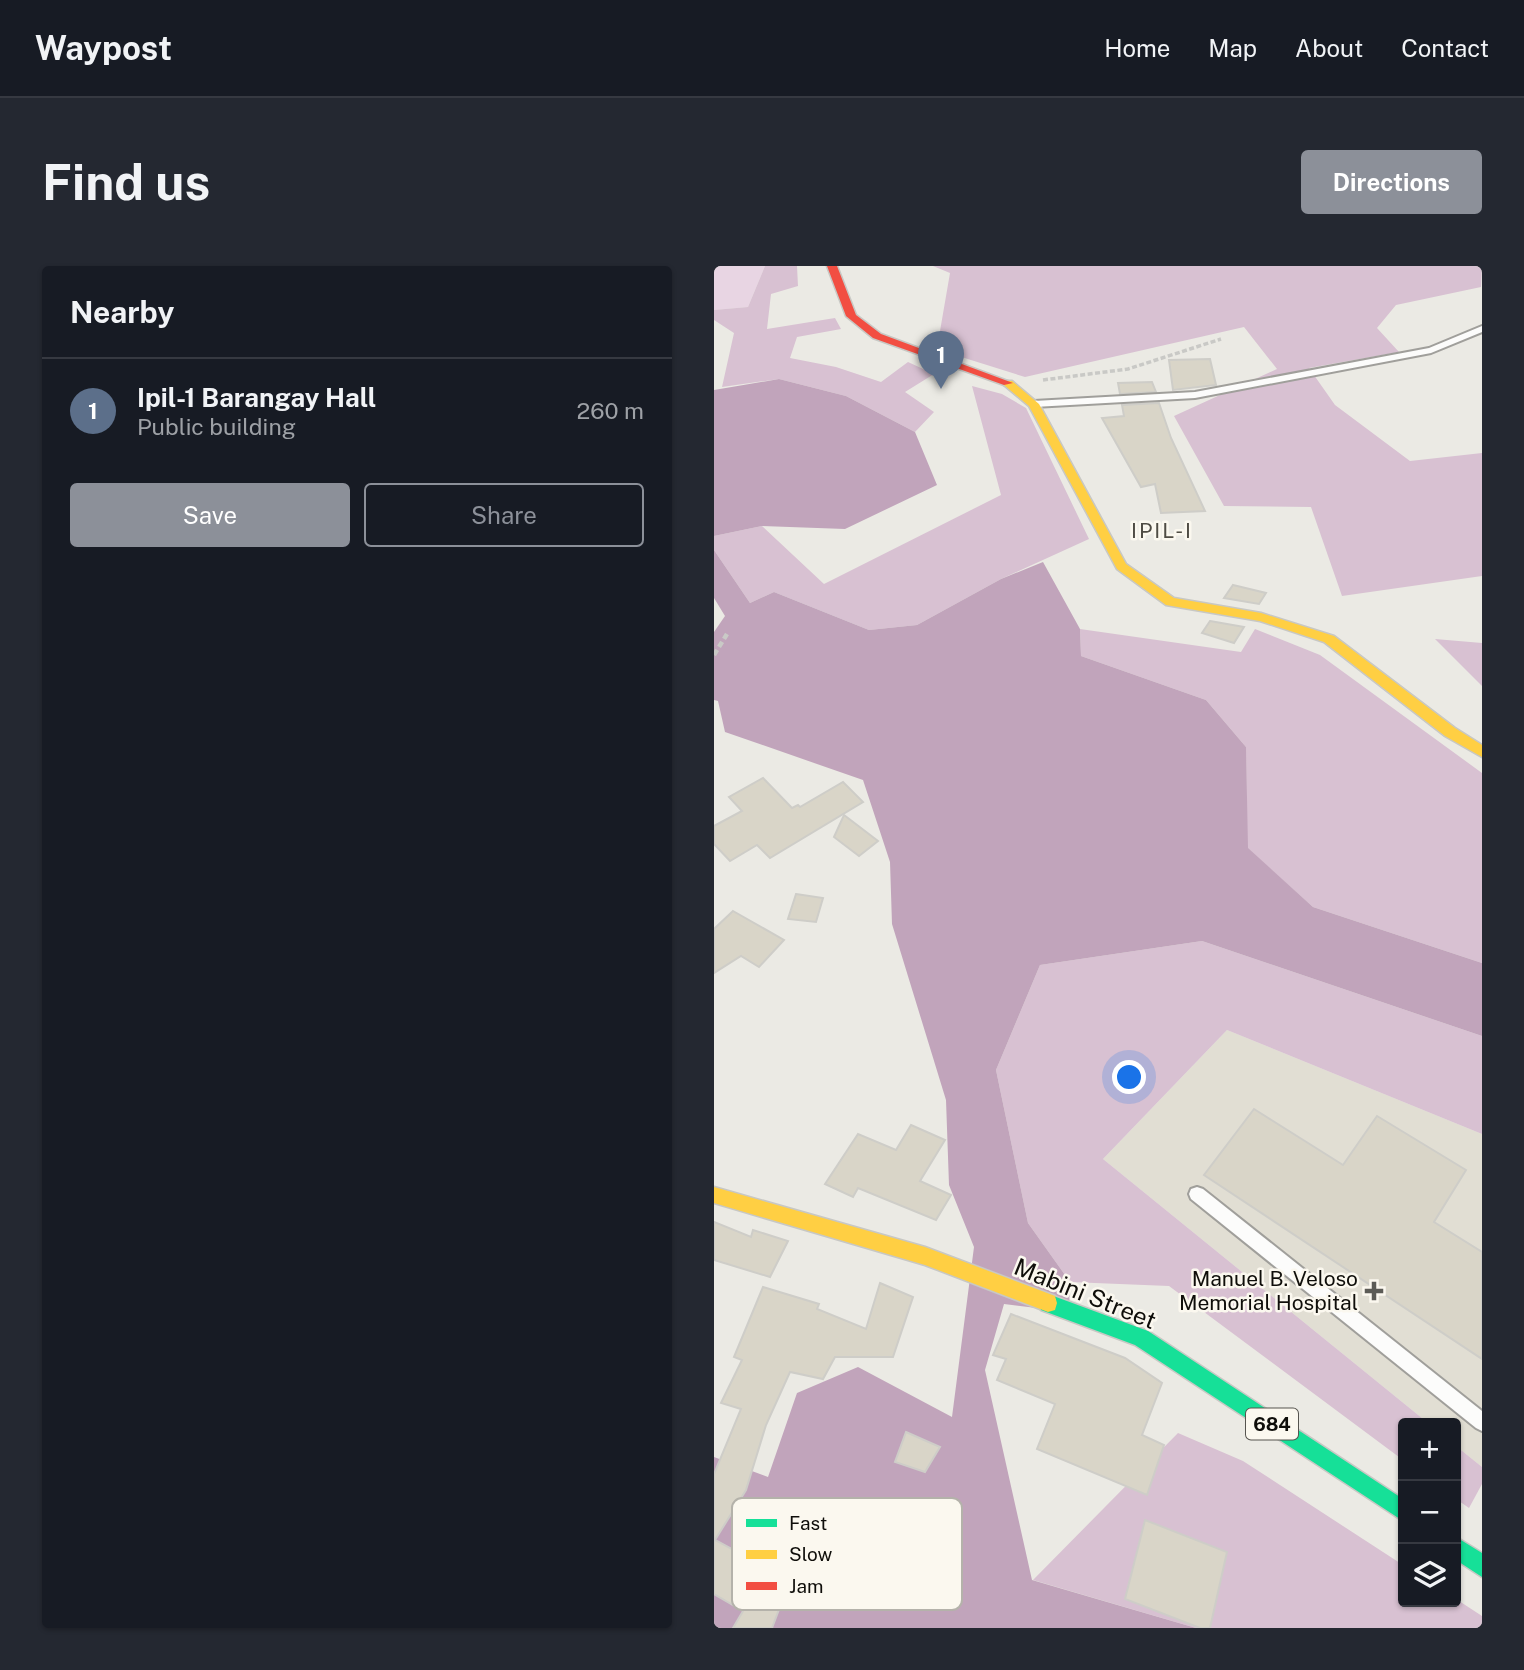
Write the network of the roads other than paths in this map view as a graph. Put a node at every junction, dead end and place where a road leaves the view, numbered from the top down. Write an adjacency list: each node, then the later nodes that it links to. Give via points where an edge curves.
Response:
1 (832, 266): 3 (main road, via 851,316 877,336 1011,384)
2 (1482, 330): 3 (lane, via 1431,350 1195,395)
3 (1034, 404): 4 (main road, via 1121,566 1170,603 1261,617 1329,639)
4 (1482, 752)
5 (1197, 1194): 7 (lane)
6 (714, 1195): 8 (main road, Mabini Street / 684, via 925,1256 1141,1338)
7 (1482, 1422)
8 (1398, 1508)
9 (1461, 1551): 10 (main road)
10 (1482, 1566)

